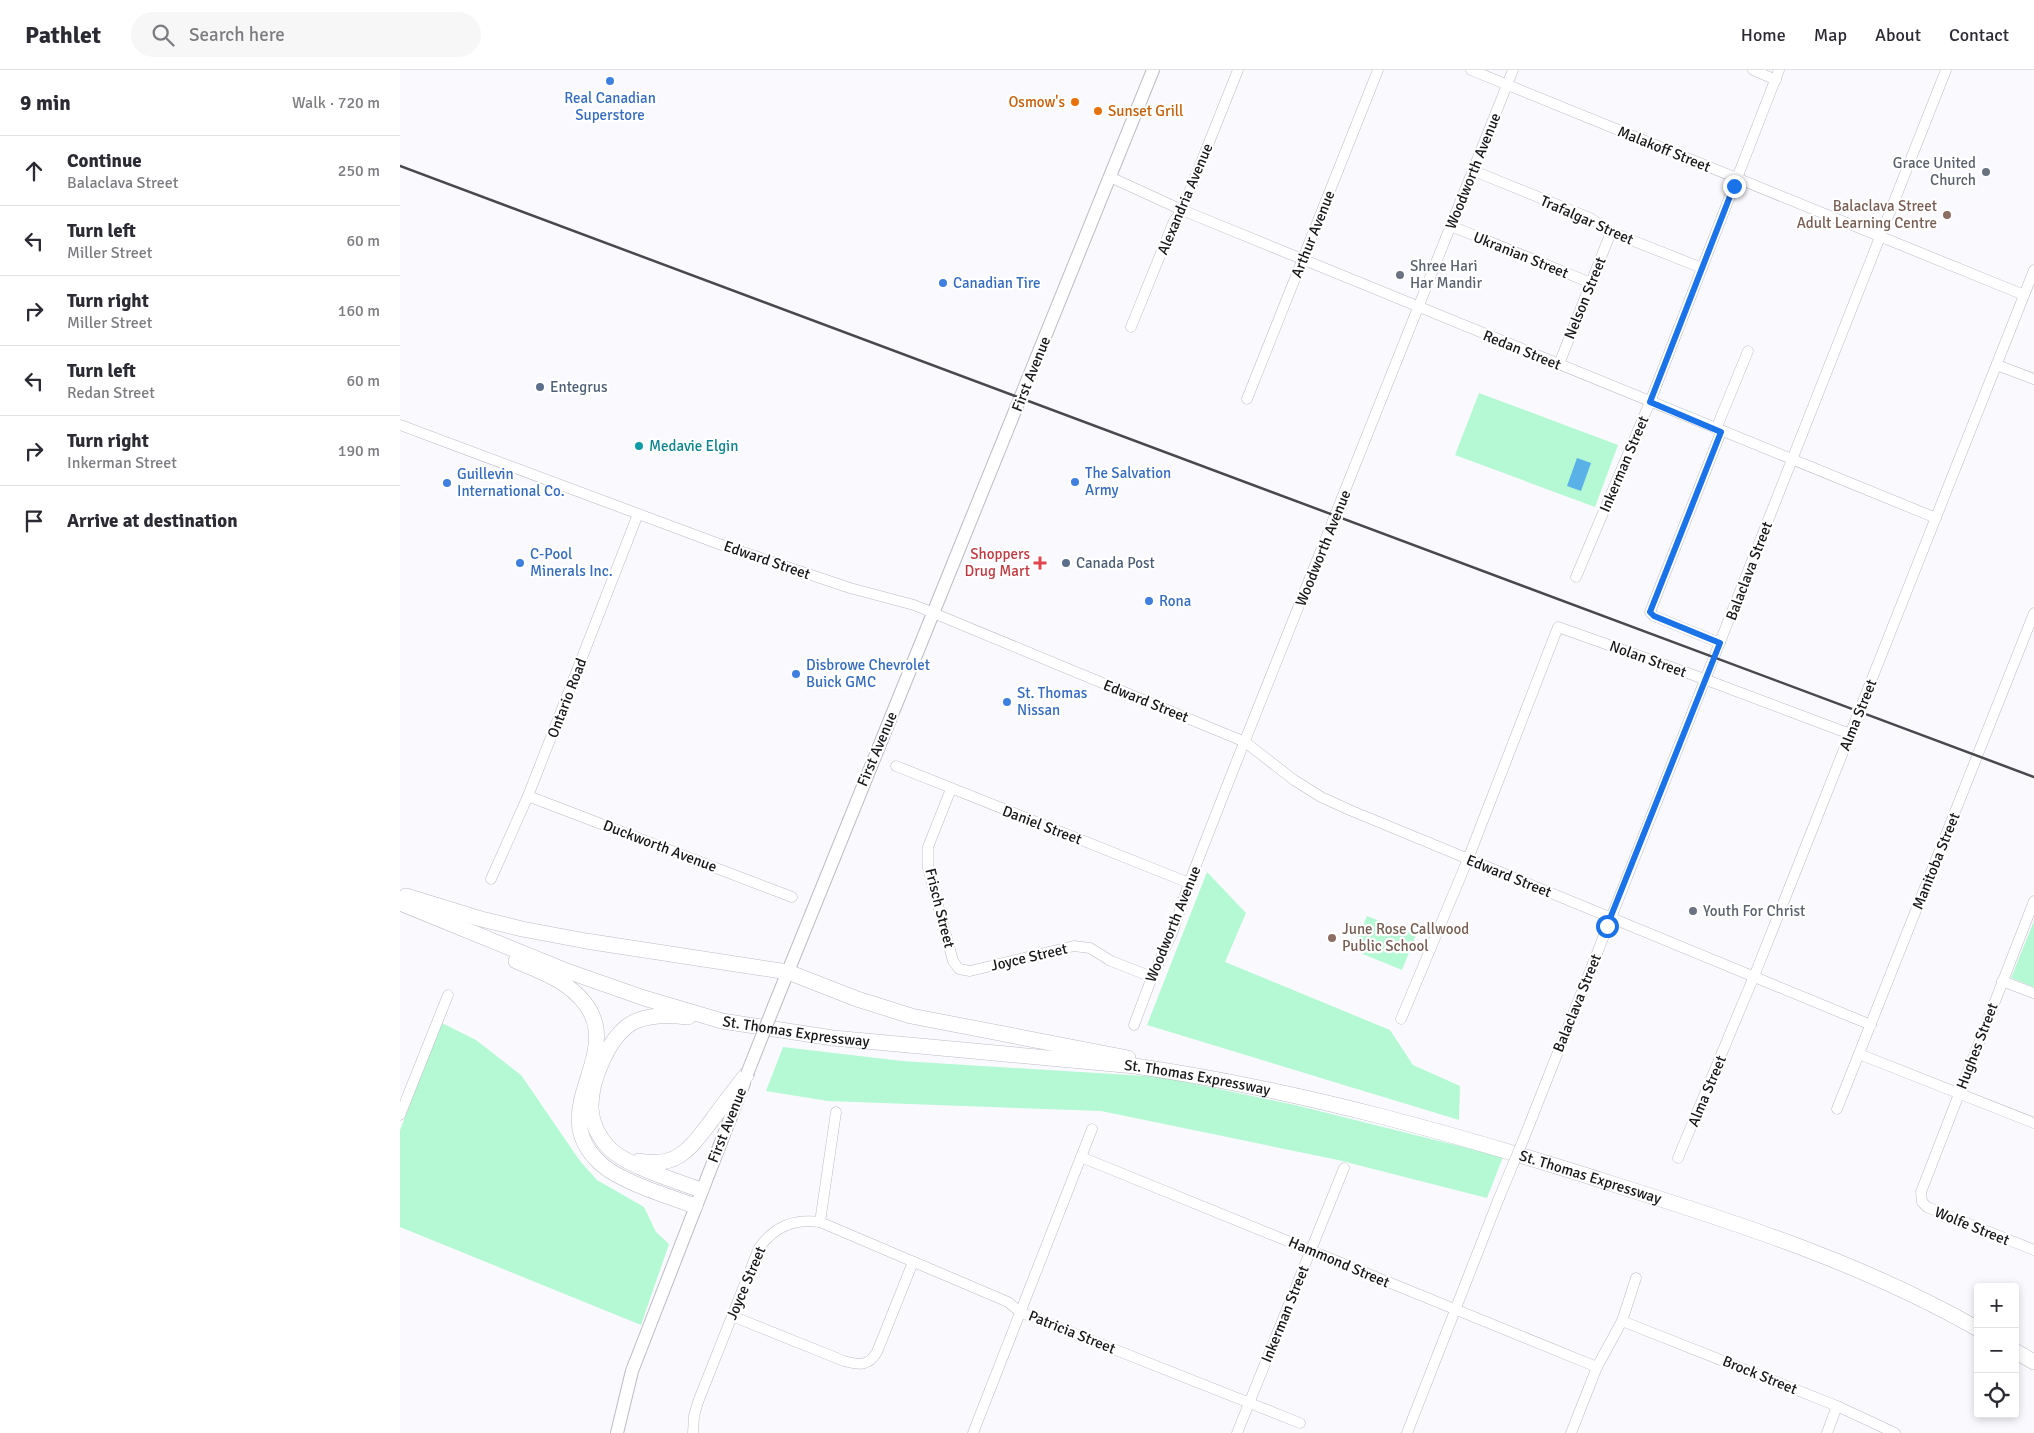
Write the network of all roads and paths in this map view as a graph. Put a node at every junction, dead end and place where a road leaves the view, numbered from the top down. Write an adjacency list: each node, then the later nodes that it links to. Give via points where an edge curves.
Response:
1 (1153, 70): 11 (main road, First Avenue)
2 (1238, 70): 13 (street, Alexandria Avenue)
3 (1378, 70): 17 (street, Arthur Avenue)
4 (1470, 70): 9 (street, Malakoff Street)
5 (1513, 70): 9 (street, Woodworth Avenue)
6 (1753, 70): 8 (street)
7 (1946, 70): 16 (street, Balaclava Street)
8 (1778, 75): 12 (street, Inkerman Street)
9 (1507, 85): 10 (street, Woodworth Avenue); 12 (street, Malakoff Street)
10 (1474, 171): 14 (street, Woodworth Avenue); 15 (street, Trafalgar Street, via 1590,218)
11 (1110, 177): 13 (street, Redan Street); 36 (main road, First Avenue)
12 (1737, 179): 16 (street, Malakoff Street); 18 (street, Inkerman Street)
13 (1182, 210): 17 (street, Redan Street); 23 (street, Alexandria Avenue, via 1174,221)
14 (1452, 226): 20 (street, Ukranian Street); 22 (street, Woodworth Avenue)
15 (1611, 232): 18 (street, Trafalgar Street); 20 (street, Nelson Street)
16 (1879, 236): 21 (street, Malakoff Street); 32 (street, Balaclava Street)
17 (1302, 260): 22 (street, Redan Street); 28 (street, Arthur Avenue)
18 (1702, 268): 29 (street, Inkerman Street)
19 (2034, 270): 21 (street, Alma Street)
20 (1591, 283): 25 (street, Nelson Street)
21 (2024, 295): 26 (street, Alma Street)
22 (1419, 308): 25 (street, Redan Street); 41 (street, Woodworth Avenue)
23 (1131, 327)
24 (1748, 351): 31 (street)
25 (1559, 364): 29 (street, Redan Street)
26 (1997, 365): 27 (street); 34 (street, Alma Street)
27 (2034, 379)
28 (1247, 399)
29 (1650, 402): 31 (street, Redan Street); 35 (street, Inkerman Street)
30 (400, 425): 33 (street, Edward Street)
31 (1718, 430): 32 (street, Redan Street); 38 (street, via 1650,612)
32 (1792, 461): 34 (street, Redan Street); 38 (street, Balaclava Street)
33 (638, 514): 36 (street, Edward Street); 44 (street, Ontario Road)
34 (1936, 518): 40 (street, Alma Street)
35 (1576, 577)
36 (933, 614): 41 (street, Edward Street); 54 (main road, First Avenue)
37 (2034, 614): 63 (street, Manitoba Street)
38 (1720, 643): 39 (street, Balaclava Street)
39 (1706, 680): 40 (street, Nolan Street); 45 (street, Nolan Street, via 1558,627); 52 (street, Balaclava Street)
40 (1850, 734): 56 (street, Alma Street)
41 (1245, 742): 45 (street, Edward Street, via 1321,797); 47 (street, Woodworth Avenue)
42 (896, 766): 43 (street, Daniel Street)
43 (951, 789): 47 (street, Daniel Street); 53 (street, Frisch Street, via 928,847 928,868 953,961)
44 (528, 796): 46 (street, Ontario Road); 49 (street, Duckworth Avenue)
45 (1468, 859): 52 (street, Edward Street); 60 (street)
46 (491, 879)
47 (1189, 883): 55 (street, Woodworth Avenue, via 1173,931)
48 (400, 894): 54 (highway, via 481,919 586,942)
49 (792, 897)
50 (2034, 901): 57 (street, Hughes Street)
51 (405, 905): 61 (highway, St. Thomas Expressway, via 580,976); 79 (highway, via 445,929 555,978 580,997 594,1018 597,1038 579,1106 586,1145 602,1166)
52 (1611, 917): 56 (street, Edward Street); 85 (street, Balaclava Street, bridge)
53 (959, 969): 55 (street, Joyce Street, via 970,971 1074,946 1090,948 1111,961)
54 (788, 972): 65 (main road, First Avenue, bridge); 66 (highway, via 911,1016 1094,1050)
55 (1152, 977): 62 (street, Woodworth Avenue)
56 (1754, 977): 63 (street, Edward Street); 75 (street, Alma Street)
57 (2002, 981): 58 (street); 67 (street, Hughes Street)
58 (2034, 993)
59 (448, 995): 70 (street)
60 (1401, 1019)
61 (722, 1021): 66 (highway, St. Thomas Expressway, via 833,1038 1135,1066); 73 (highway, via 679,1016 647,1017 622,1029 613,1040 597,1080 591,1109 599,1135)
62 (1134, 1025)
63 (1871, 1025): 64 (street, Manitoba Street)
64 (1859, 1054): 67 (street); 68 (street, Manitoba Street)
65 (747, 1074): 73 (highway, via 684,1153 672,1160 648,1163); 77 (main road, First Avenue)
66 (1227, 1080): 89 (highway, St. Thomas Expressway, via 1448,1135 1646,1194 1842,1264 1903,1290)
67 (1959, 1094): 71 (street); 78 (street, Hughes Street)
68 (1837, 1109)
69 (836, 1112): 80 (street)
70 (400, 1116)
71 (2034, 1123)
72 (1092, 1129): 74 (street)
73 (614, 1152): 77 (highway)
74 (1081, 1157): 81 (street, Hammond Street); 86 (street)
75 (1678, 1158)
76 (1344, 1168): 81 (street, Inkerman Street)
77 (701, 1190): 79 (main road, First Avenue)
78 (1921, 1192): 82 (street, Wolfe Street, via 1922,1202 1927,1208)
79 (694, 1206): 97 (main road, First Avenue, via 632,1371)
80 (820, 1222): 83 (street, Patricia Street); 87 (street, Joyce Street, via 787,1224 764,1242)
81 (1311, 1250): 85 (street, Hammond Street); 93 (street, Inkerman Street)
82 (2034, 1250)
83 (913, 1262): 86 (street, Patricia Street, via 1008,1302); 87 (street, via 877,1352 866,1364 844,1361)
84 (1636, 1278): 88 (street)
85 (1455, 1311): 92 (street, Hammond Street); 100 (street, Balaclava Street)
86 (1020, 1312): 93 (street, Patricia Street); 98 (street)
87 (732, 1316): 96 (street, Joyce Street, via 698,1402 694,1416)
88 (1622, 1321): 92 (street); 94 (street, Brock Street)
89 (1976, 1328)
90 (2019, 1353): 91 (highway)
91 (2034, 1362)
92 (1597, 1367): 101 (street)
93 (1250, 1403): 95 (street, Patricia Street); 99 (street, Inkerman Street)
94 (1837, 1406): 102 (street); 103 (street, Brock Street)
95 (1300, 1423)
96 (696, 1432)
97 (617, 1433)
98 (973, 1433)
99 (1237, 1433)
100 (1407, 1433)
101 (1571, 1433)
102 (1827, 1433)
103 (1895, 1433)

